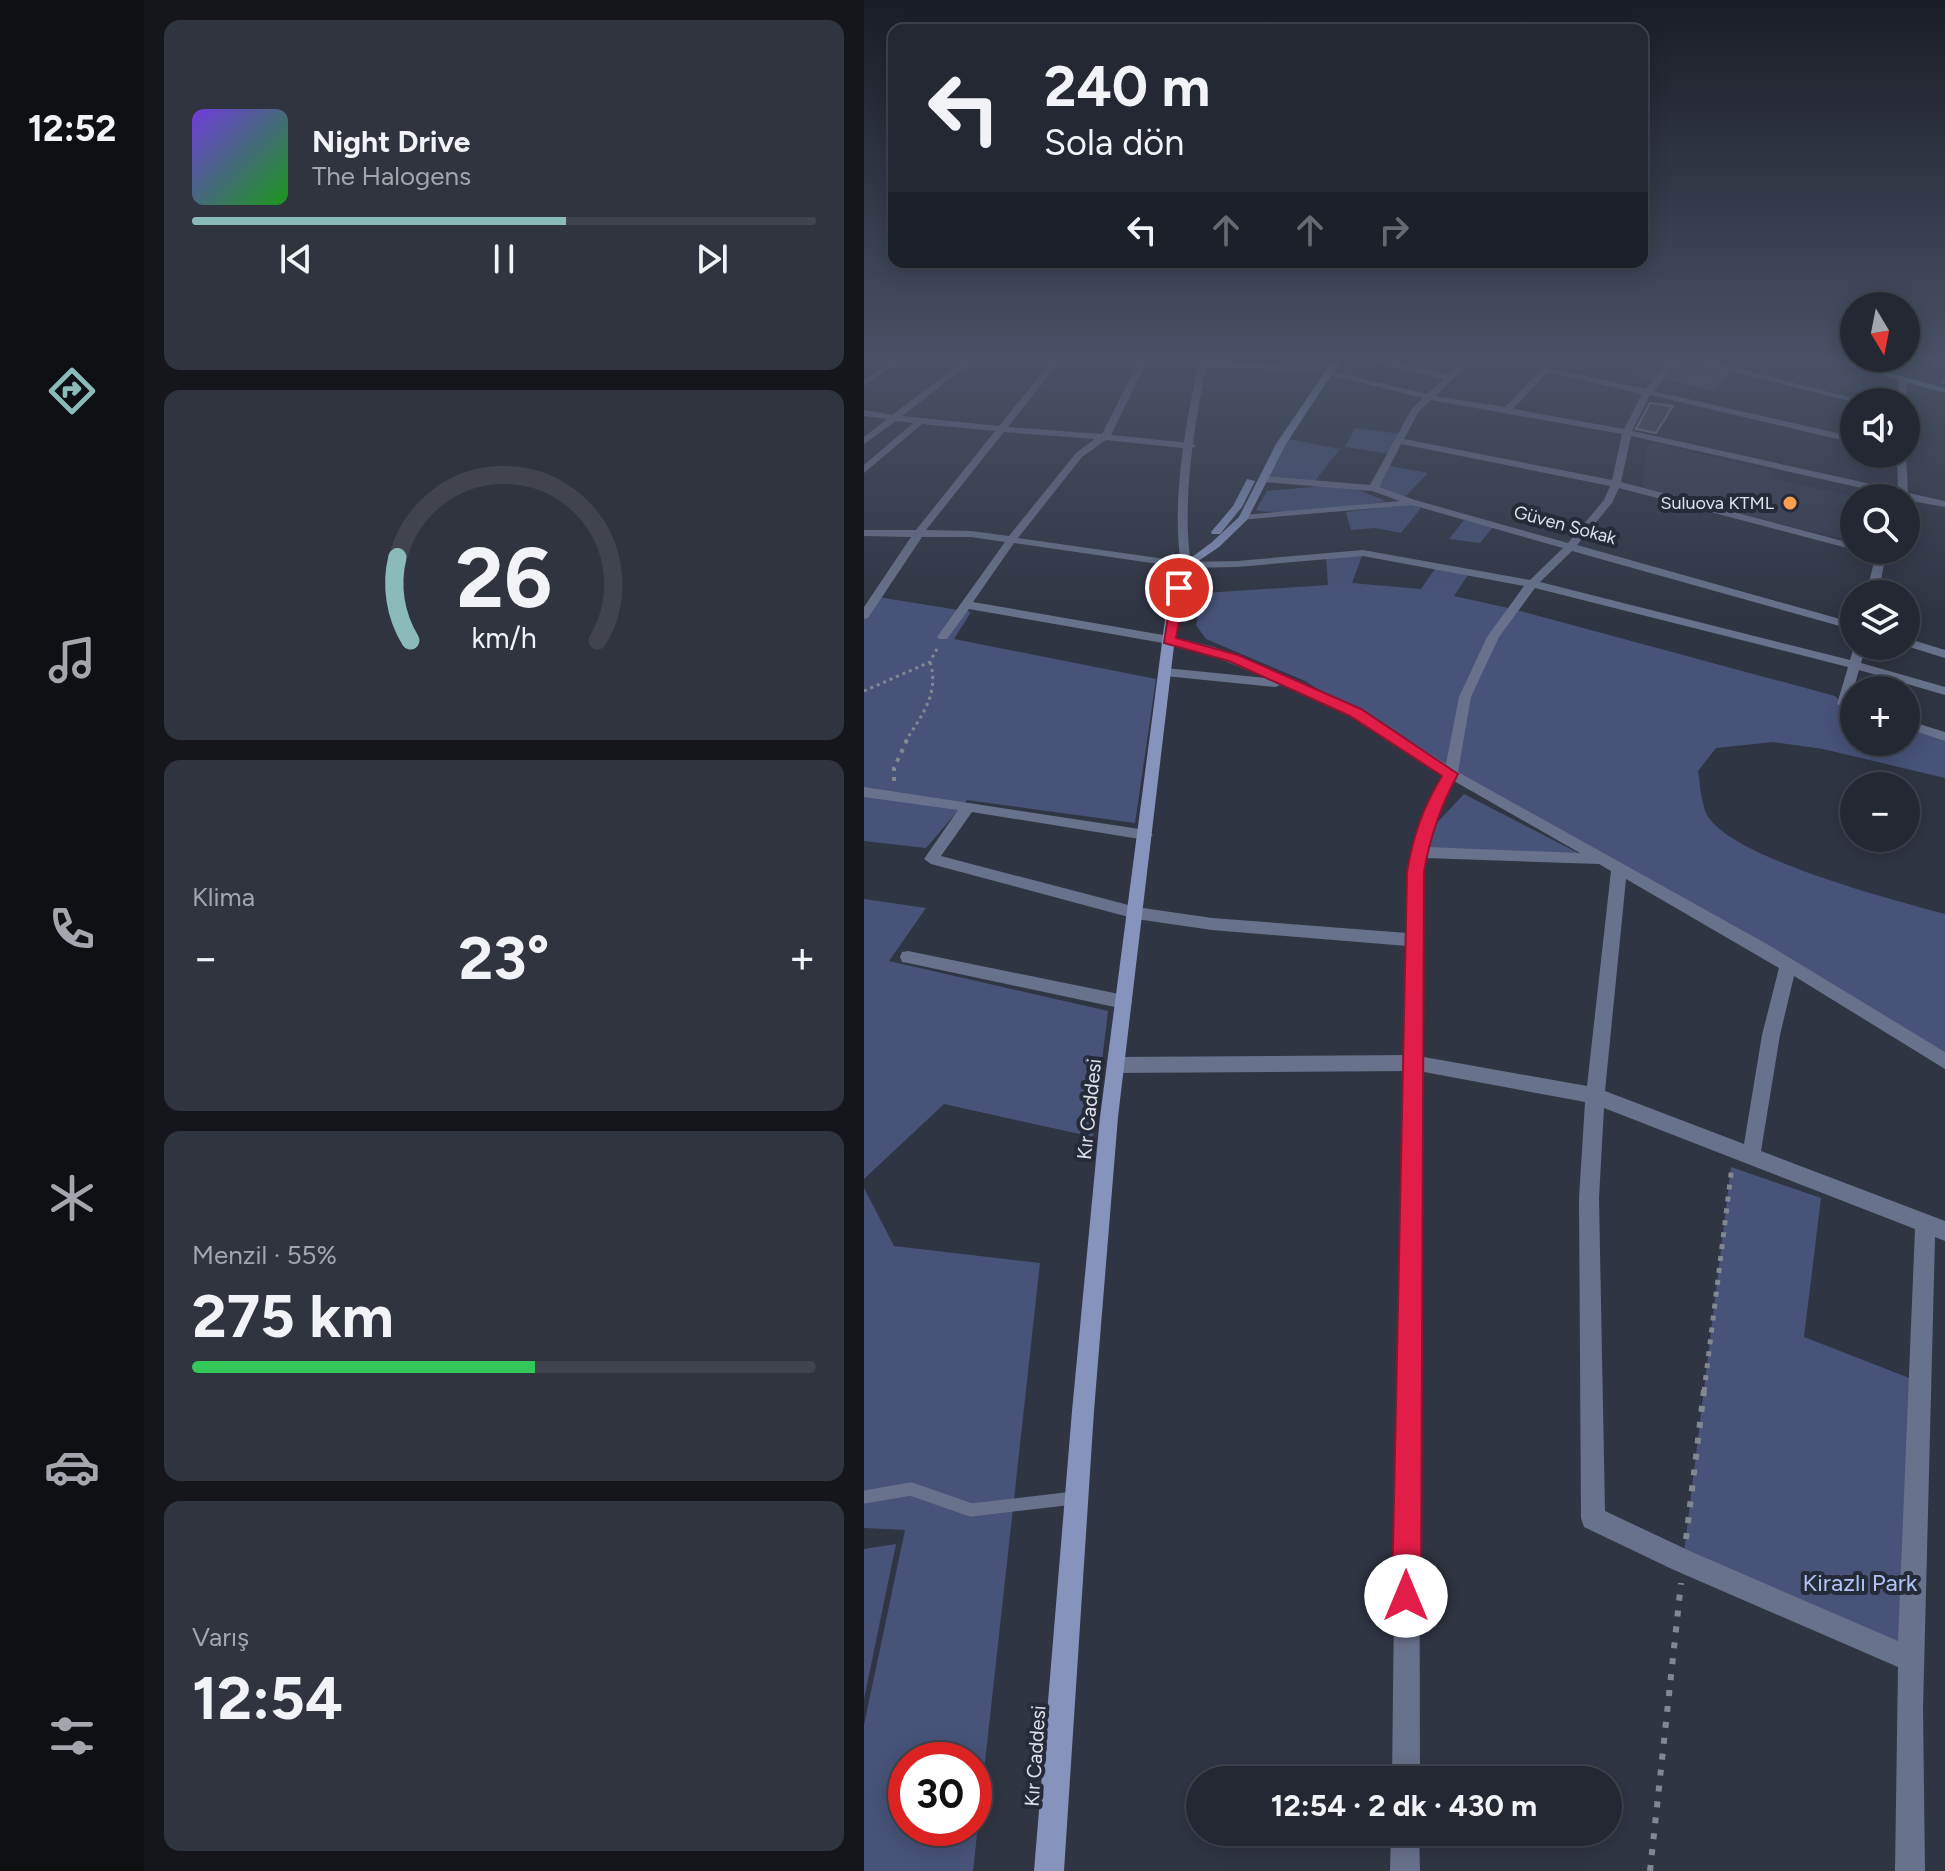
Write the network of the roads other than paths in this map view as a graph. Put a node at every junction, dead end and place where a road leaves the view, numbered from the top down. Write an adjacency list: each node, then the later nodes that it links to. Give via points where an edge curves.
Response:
1 (893, 444): 12 (street)
2 (990, 444): 22 (street)
3 (1094, 444): 23 (street, via 1079,455)
4 (1178, 444): 11 (street)
5 (1269, 444): 26 (main road, via 1237,507)
6 (1281, 444): 13 (main road)
7 (1396, 444): 16 (street)
8 (1415, 444): 14 (street)
9 (1624, 444): 14 (street)
10 (1679, 444): 15 (street)
11 (1191, 446): 26 (street, Kır Caddesi, via 1183,556)
12 (864, 470)
13 (1264, 479): 16 (street, Güven Sokak); 20 (main road)
14 (1616, 484): 24 (street); 25 (street, via 1609,501)
15 (1849, 484)
16 (1373, 488): 18 (street, Güven Sokak)
17 (1920, 500): 19 (street)
18 (1412, 502): 20 (street); 25 (street, Güven Sokak)
19 (1945, 504)
20 (1243, 518): 26 (main road)
21 (864, 533): 22 (street)
22 (919, 533): 23 (street); 29 (street)
23 (1012, 539): 26 (street); 28 (street)
24 (1840, 543)
25 (1572, 545): 27 (street); 30 (street, Güven Sokak)
26 (1190, 561): 27 (street, via 1237,564 1363,553); 32 (main road, Kır Caddesi, via 1172,612)
27 (1533, 584): 36 (street); 43 (street, via 1493,637 1465,697)
28 (968, 605): 31 (street); 32 (street)
29 (864, 616)
30 (1840, 623)
31 (943, 637)
32 (1169, 640): 37 (main road, Kır Caddesi); 39 (street, via 1233,658)
33 (1920, 646): 34 (street)
34 (1945, 654)
35 (1856, 660): 36 (street)
36 (1855, 665): 38 (street); 40 (street)
37 (1165, 672): 39 (street); 46 (main road, Kır Caddesi)
38 (1852, 676)
39 (1290, 685): 43 (street, via 1355,712)
40 (1945, 691)
41 (1920, 729): 42 (street)
42 (1945, 737)
43 (1451, 774): 47 (street, via 1433,805); 48 (street)
44 (864, 792): 45 (street)
45 (968, 807): 46 (street); 50 (street, via 931,859)
46 (1146, 835): 50 (main road, Kır Caddesi)
47 (1419, 852): 48 (street); 51 (street)
48 (1601, 859): 49 (street)
49 (1619, 869): 53 (street); 58 (street)
50 (1136, 913): 51 (street); 54 (main road, Kır Caddesi)
51 (1415, 940): 56 (street)
52 (908, 957): 54 (street)
53 (1788, 965): 55 (street); 59 (street)
54 (1124, 1002): 57 (main road, Kır Caddesi)
55 (1945, 1061)
56 (1415, 1063): 57 (street); 58 (street); 64 (street)
57 (1116, 1065): 62 (main road, Kır Caddesi)
58 (1595, 1096): 59 (street); 63 (street, via 1589,1198 1593,1518)
59 (1742, 1154): 60 (street)
60 (1935, 1227): 63 (street, via 1922,1383)
61 (864, 1497): 62 (lane, via 911,1489 971,1510)
62 (1076, 1498): 66 (main road, Kır Caddesi)
63 (1911, 1660): 68 (street)
64 (1406, 1766)
65 (1405, 1846): 67 (street)
66 (1049, 1871)
67 (1405, 1871)
68 (1910, 1871)

